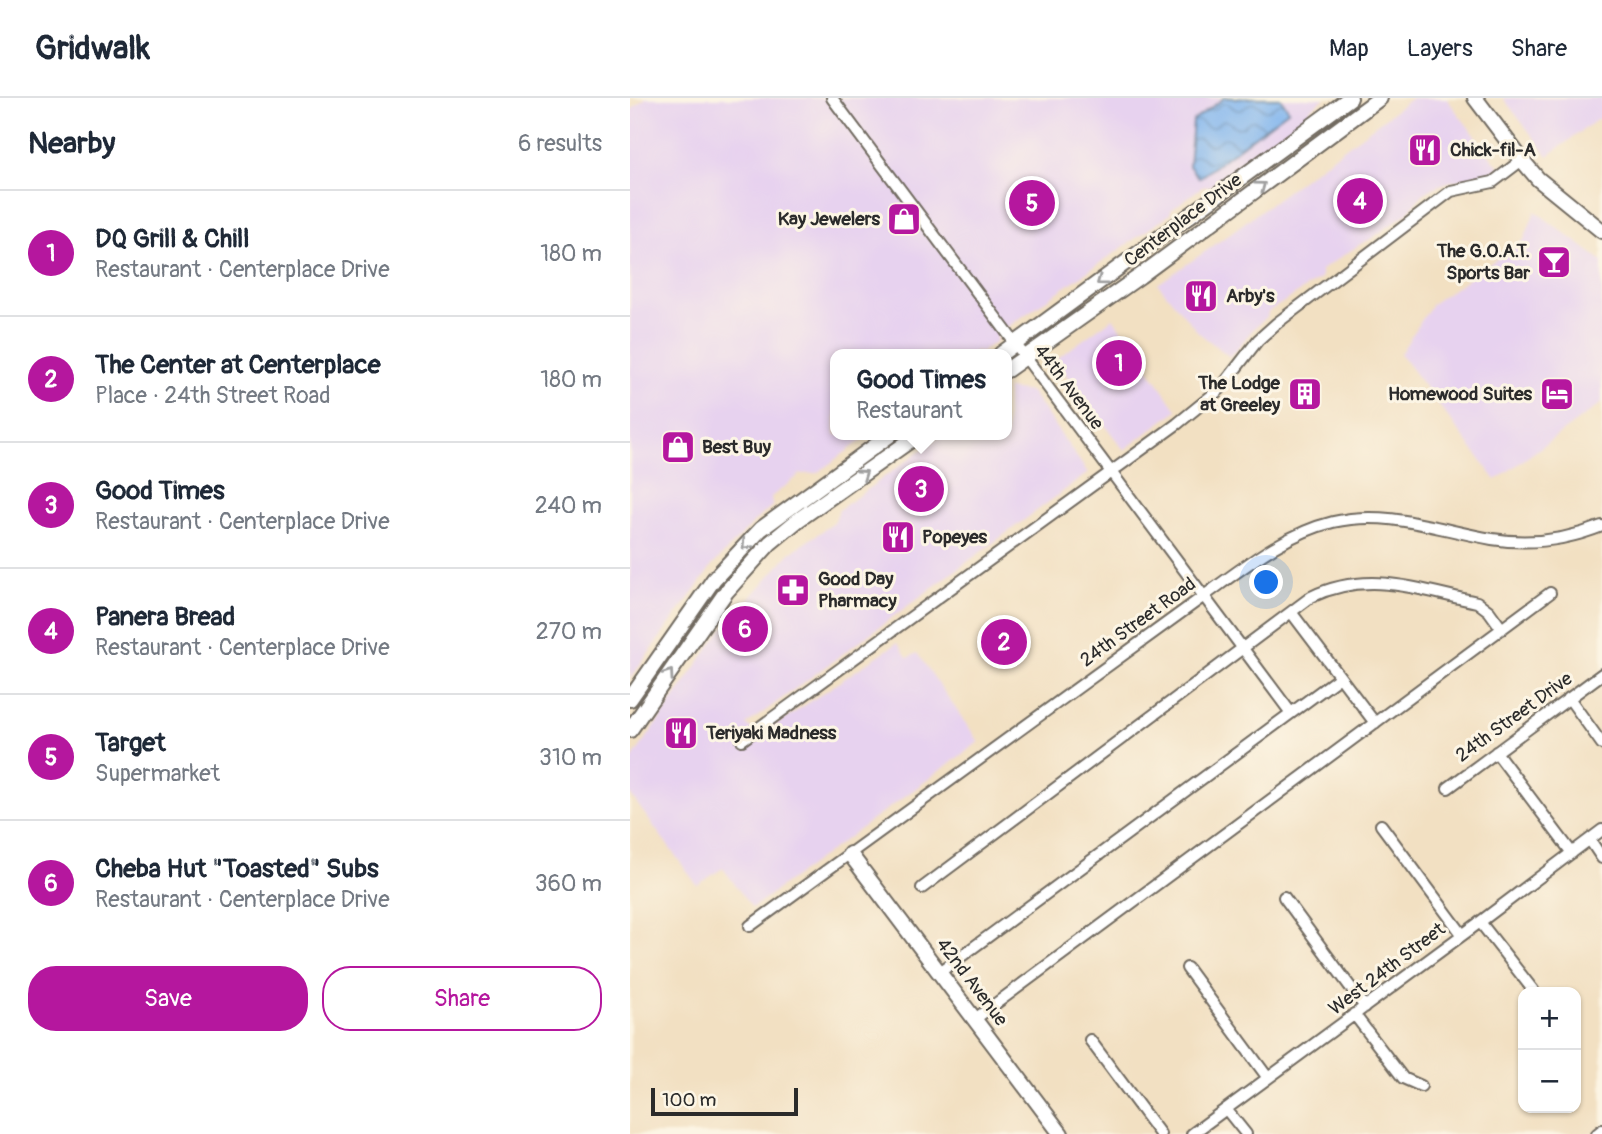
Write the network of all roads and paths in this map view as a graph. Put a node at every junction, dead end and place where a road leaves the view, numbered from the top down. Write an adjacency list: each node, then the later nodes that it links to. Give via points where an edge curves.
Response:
1 (832, 98): 7 (street, 44th Avenue)
2 (1350, 98): 7 (street, Centerplace Drive, one-way to 7)
3 (1380, 98): 9 (street, Centerplace Drive, one-way to 3)
4 (1475, 98): 5 (street)
5 (1522, 160): 6 (street, via 1548,188); 13 (street, via 1493,182 1451,191 1276,323 1220,389)
6 (1602, 231)
7 (1015, 344): 8 (street, Centerplace Drive); 9 (street, 44th Avenue)
8 (1008, 349)
9 (1025, 357): 10 (street, Centerplace Drive); 13 (street, 44th Avenue)
10 (1012, 366)
11 (883, 440): 23 (street, one-way to 23, via 761,529 714,579)
12 (911, 440): 26 (street, one-way to 12, via 726,592 770,542)
13 (1111, 472): 16 (street, 44th Avenue); 27 (street)
14 (1602, 526): 16 (street, 24th Street Road, via 1528,542 1494,540 1398,519 1334,522 1273,547)
15 (1550, 593): 18 (street)
16 (1204, 596): 19 (street, 44th Avenue); 35 (street, 24th Street Road)
17 (1291, 612): 18 (street, via 1311,597 1344,584 1386,583 1477,602); 19 (street); 21 (street)
18 (1502, 629): 25 (street)
19 (1243, 648): 24 (street, 44th Avenue); 37 (street)
20 (1602, 674): 22 (street, 24th Street Drive)
21 (1340, 677): 24 (street); 25 (street)
22 (1569, 698): 28 (street); 29 (street, 24th Street Drive)
23 (630, 699)
24 (1292, 713): 43 (street)
25 (1375, 723): 47 (street)
26 (630, 730)
27 (742, 740)
28 (1602, 744)
29 (1496, 752): 30 (street, 24th Street Drive); 34 (street)
30 (1448, 788)
31 (1381, 825): 41 (street)
32 (1602, 830): 33 (street, West 24th Street)
33 (1590, 840): 34 (street, West 24th Street); 36 (street)
34 (1572, 853): 39 (street, West 24th Street)
35 (850, 854): 40 (street, 24th Street Road); 43 (street, 42nd Avenue)
36 (1602, 858)
37 (922, 888)
38 (1284, 897): 45 (street)
39 (1480, 922): 41 (street, West 24th Street); 44 (street)
40 (750, 926)
41 (1462, 934): 45 (street, West 24th Street)
42 (1187, 968): 49 (street)
43 (940, 972): 47 (street, 42nd Avenue)
44 (1531, 987)
45 (1365, 1007): 46 (street, West 24th Street)
46 (1354, 1014): 49 (street, West 24th Street); 50 (street, via 1403,1078)
47 (975, 1019): 53 (street, 42nd Avenue)
48 (1090, 1040): 54 (street)
49 (1268, 1078): 51 (street, West 24th Street)
50 (1421, 1086)
51 (1226, 1109): 55 (street, West 24th Street); 56 (street)
52 (1602, 1130): 57 (street)
53 (1061, 1134)
54 (1160, 1134)
55 (1192, 1134)
56 (1246, 1134)
57 (1597, 1134)

